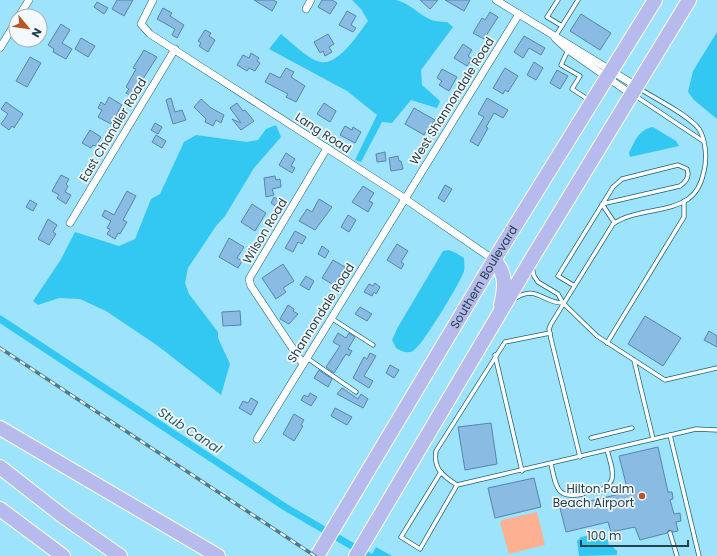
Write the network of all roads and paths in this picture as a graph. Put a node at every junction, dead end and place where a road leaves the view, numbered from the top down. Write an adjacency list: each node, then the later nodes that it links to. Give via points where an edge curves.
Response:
1 (153, 0): 16 (street, Lang Road, via 141,24 150,34)
2 (311, 0): 9 (street)
3 (496, 0): 10 (street)
4 (558, 0): 11 (lane, via 547,17)
5 (578, 0): 11 (lane)
6 (655, 0): 18 (highway, Southern Boulevard)
7 (690, 0): 12 (highway)
8 (699, 0): 12 (highway)
9 (306, 9)
10 (519, 14): 14 (street); 23 (street, West Shannondale Road)
11 (562, 26): 14 (lane)
12 (672, 27): 19 (highway)
13 (8, 35): 15 (street)
14 (555, 38): 17 (street); 18 (street, via 563,40)
15 (0, 48)
16 (175, 50): 22 (street, Lang Road); 27 (street, East Chandler Road)
17 (568, 50): 18 (street); 20 (lane, via 561,65 580,76 572,89)
18 (609, 74): 19 (street); 20 (highway, Southern Boulevard)
19 (633, 90): 21 (lane); 21 (lane, via 693,123 699,129); 29 (highway)
20 (592, 102): 28 (highway, Southern Boulevard)
21 (703, 141): 24 (lane, via 705,158 702,180 694,193)
22 (327, 148): 23 (street, Lang Road); 40 (street, Wilson Road, via 249,279 251,286)
23 (404, 199): 28 (street, Lang Road); 33 (street, Shannondale Road)
24 (684, 201): 26 (lane); 35 (lane, via 684,217)
25 (602, 204): 25 (lane, via 680,186 688,178 687,170 678,165 622,179 617,182); 26 (lane); 30 (lane, via 558,276)
26 (614, 222): 30 (lane)
27 (70, 223)
28 (494, 260): 32 (highway, via 501,267 504,276); 62 (highway, Southern Boulevard)
29 (531, 260): 31 (lane, via 536,279 558,294); 32 (highway)
30 (573, 285): 31 (lane)
31 (563, 303): 32 (lane, via 554,303 534,292 520,294); 34 (lane, via 551,324); 35 (lane)
32 (502, 309): 61 (highway)
33 (331, 318): 36 (lane); 38 (street, Shannondale Road)
34 (550, 333): 37 (lane, via 505,342); 51 (lane)
35 (606, 343): 39 (lane)
36 (373, 345)
37 (495, 355): 54 (lane); 55 (lane, via 436,451 434,460)
38 (307, 358): 40 (street, Shannondale Road); 42 (lane)
39 (634, 360): 41 (lane, via 665,380); 49 (lane)
40 (303, 364): 48 (street, Shannondale Road)
41 (717, 368)
42 (356, 392)
43 (0, 428): 65 (highway)
44 (632, 428): 47 (lane)
45 (717, 430): 46 (lane, via 696,429)
46 (670, 435): 49 (lane); 67 (lane)
47 (591, 438)
48 (257, 439)
49 (653, 439): 50 (lane)
50 (607, 450): 51 (lane); 57 (lane, via 613,472 612,480 605,489)
51 (580, 457): 52 (lane)
52 (551, 464): 54 (lane); 58 (lane, via 555,484 562,494 572,497)
53 (0, 467): 64 (highway)
54 (522, 471): 56 (lane)
55 (441, 472): 56 (lane); 56 (lane, via 401,537 420,549)
56 (457, 485)
57 (593, 492)
58 (583, 494)
59 (0, 509): 63 (highway)
60 (670, 533): 66 (lane)
61 (359, 553)
62 (318, 554)
63 (63, 556)
64 (120, 556)
65 (218, 556)
66 (677, 556)
67 (699, 556)

